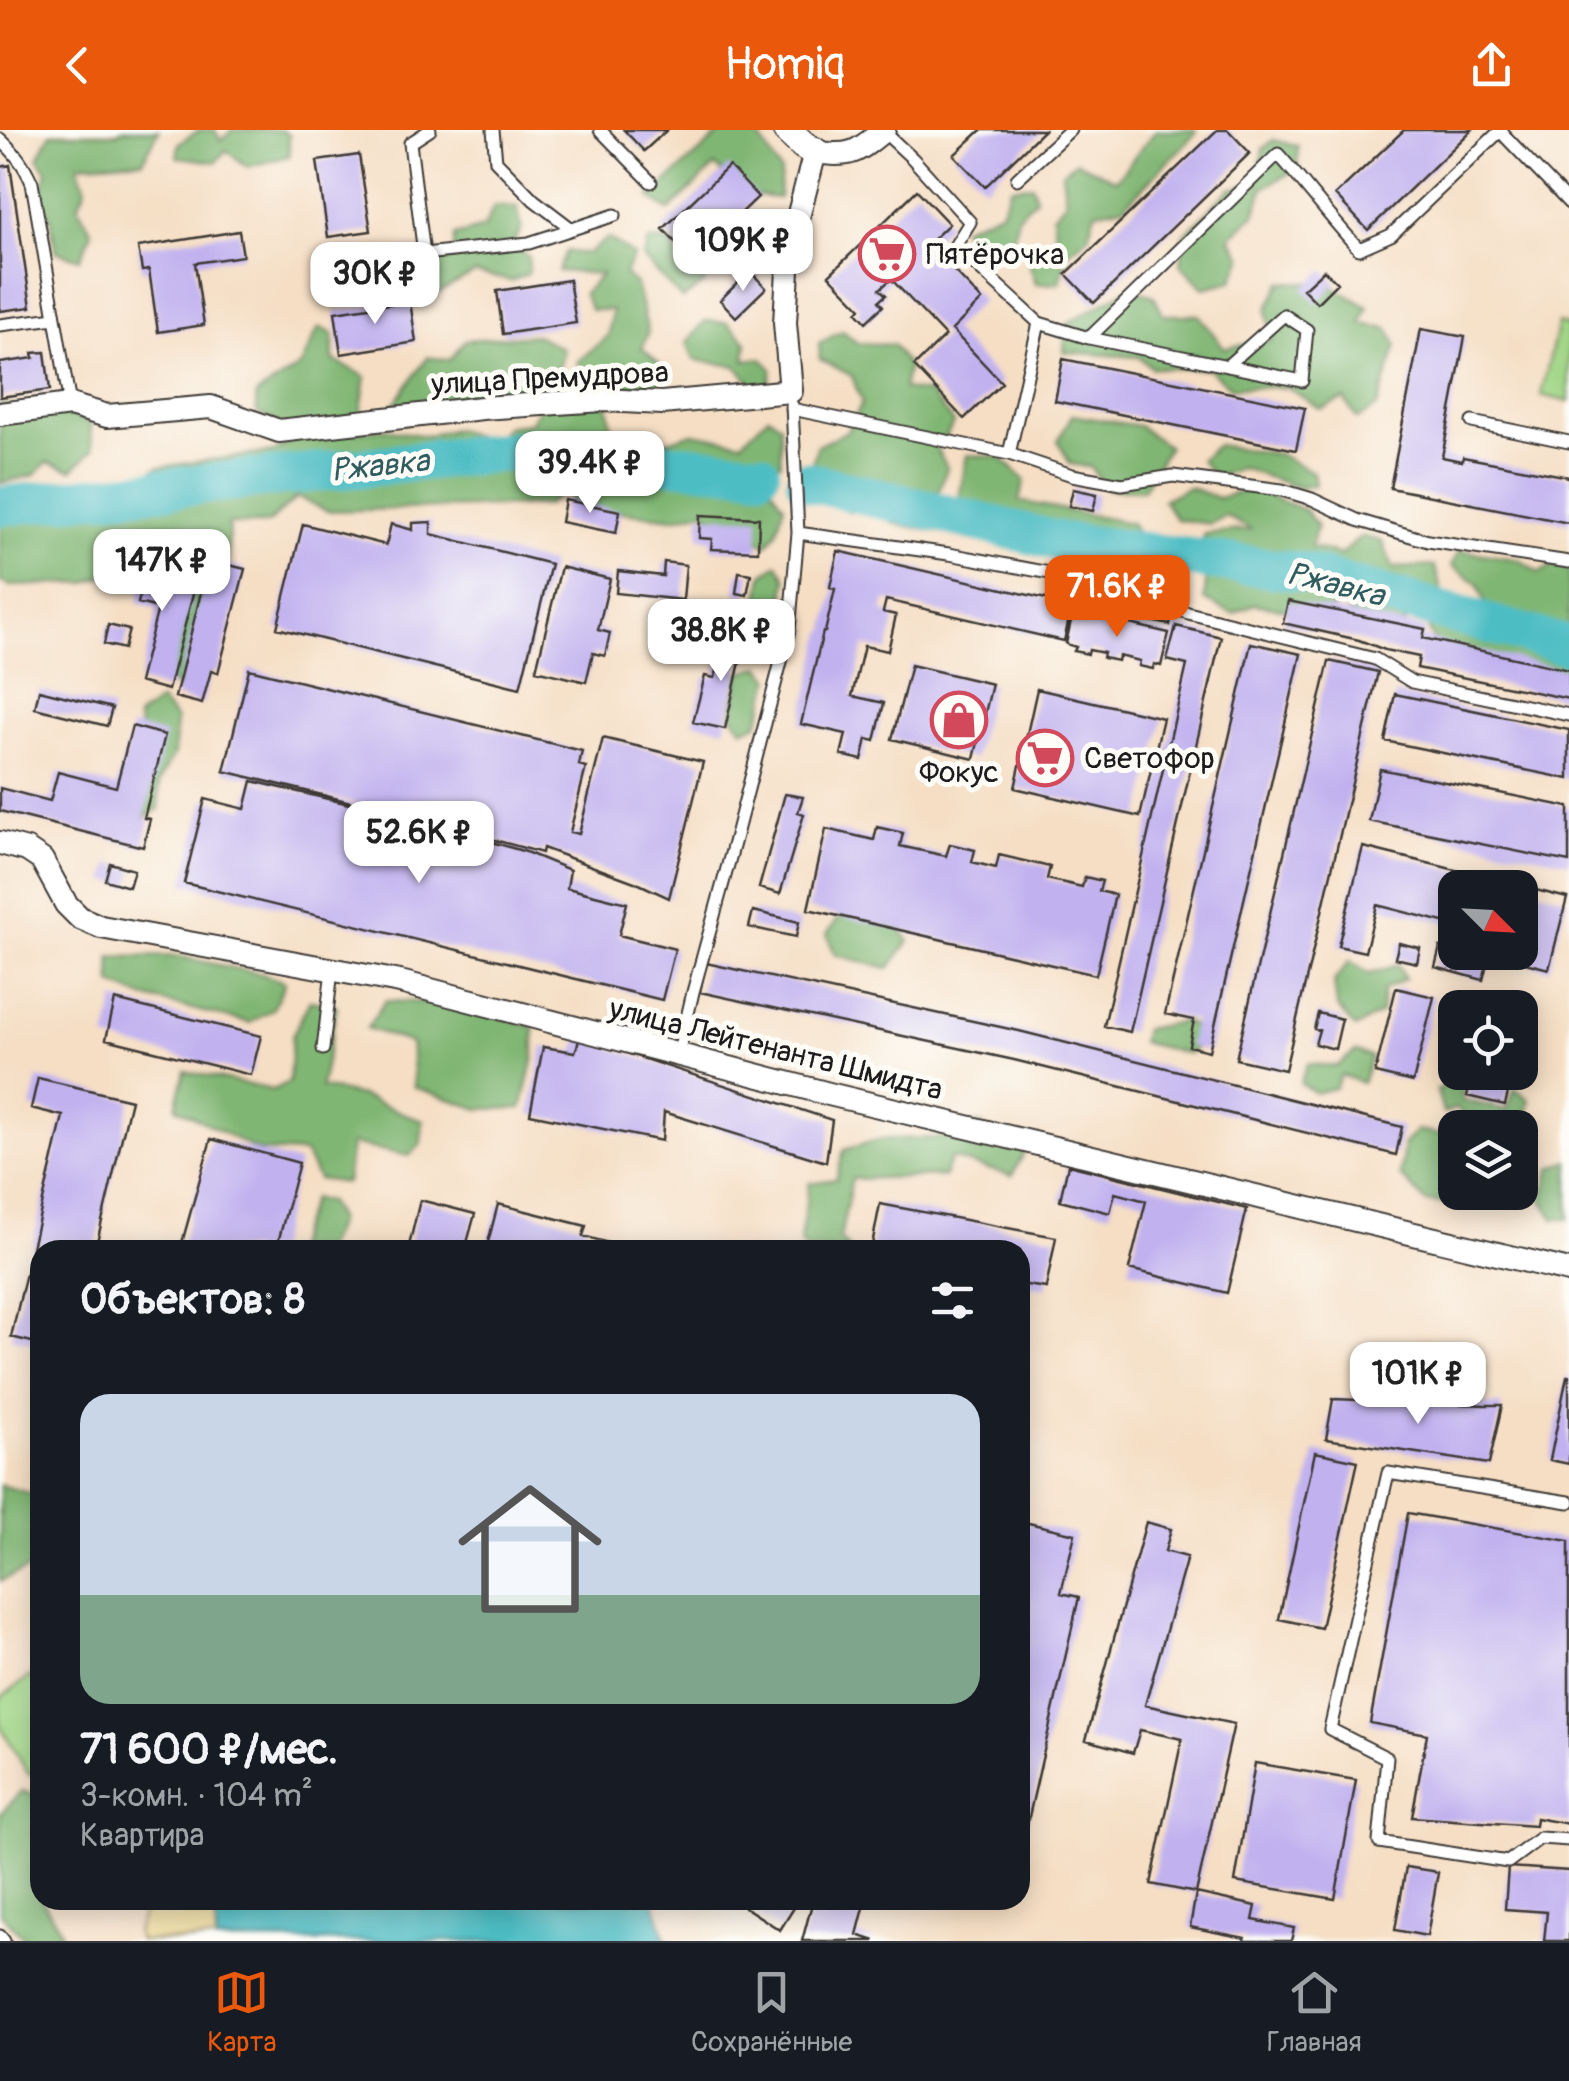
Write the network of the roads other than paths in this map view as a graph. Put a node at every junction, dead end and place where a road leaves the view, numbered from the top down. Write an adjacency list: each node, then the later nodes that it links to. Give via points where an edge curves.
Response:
1 (430, 130): 14 (lane, via 410,142 424,254 529,243)
2 (493, 130): 14 (lane, via 496,161)
3 (600, 130): 11 (lane)
4 (787, 130): 9 (street)
5 (1070, 130): 10 (lane)
6 (1501, 130): 12 (lane); 18 (lane, via 1391,236 1358,249 1278,154)
7 (884, 131): 9 (street, via 858,151); 16 (lane, via 970,222 955,246)
8 (0, 139): 15 (lane, via 32,183)
9 (815, 152): 20 (street, via 789,252)
10 (1017, 179)
11 (651, 182)
12 (1569, 203)
13 (615, 215): 14 (lane)
14 (572, 230)
15 (55, 318): 17 (lane); 21 (lane)
16 (1039, 323): 18 (lane); 25 (lane)
17 (0, 325)
18 (1089, 338): 19 (lane)
19 (1227, 366): 19 (lane, via 1284,315 1307,330 1302,381)
20 (791, 400): 21 (street, улица Премудрова, via 603,400 279,431 211,407 107,416); 25 (lane); 26 (lane)
21 (70, 405): 22 (street, улица Премудрова)
22 (0, 414)
23 (1472, 422): 24 (lane)
24 (1569, 442)
25 (1009, 454): 27 (lane, via 1122,484 1173,476 1282,490 1428,541)
26 (798, 533): 28 (lane, via 1060,575 1375,658 1412,682); 32 (lane, via 789,630)
27 (1569, 562)
28 (1569, 715)
29 (0, 843): 30 (street, улица Лейтенанта Шмидта, via 42,860 66,904 101,927)
30 (332, 970): 31 (lane); 32 (street, улица Лейтенанта Шмидта)
31 (322, 1049)
32 (678, 1056): 33 (street, улица Лейтенанта Шмидта)
33 (1569, 1271)
34 (1569, 1502): 35 (lane, via 1388,1473 1330,1729 1386,1758 1379,1842 1508,1862 1540,1838)
35 (1569, 1840)

